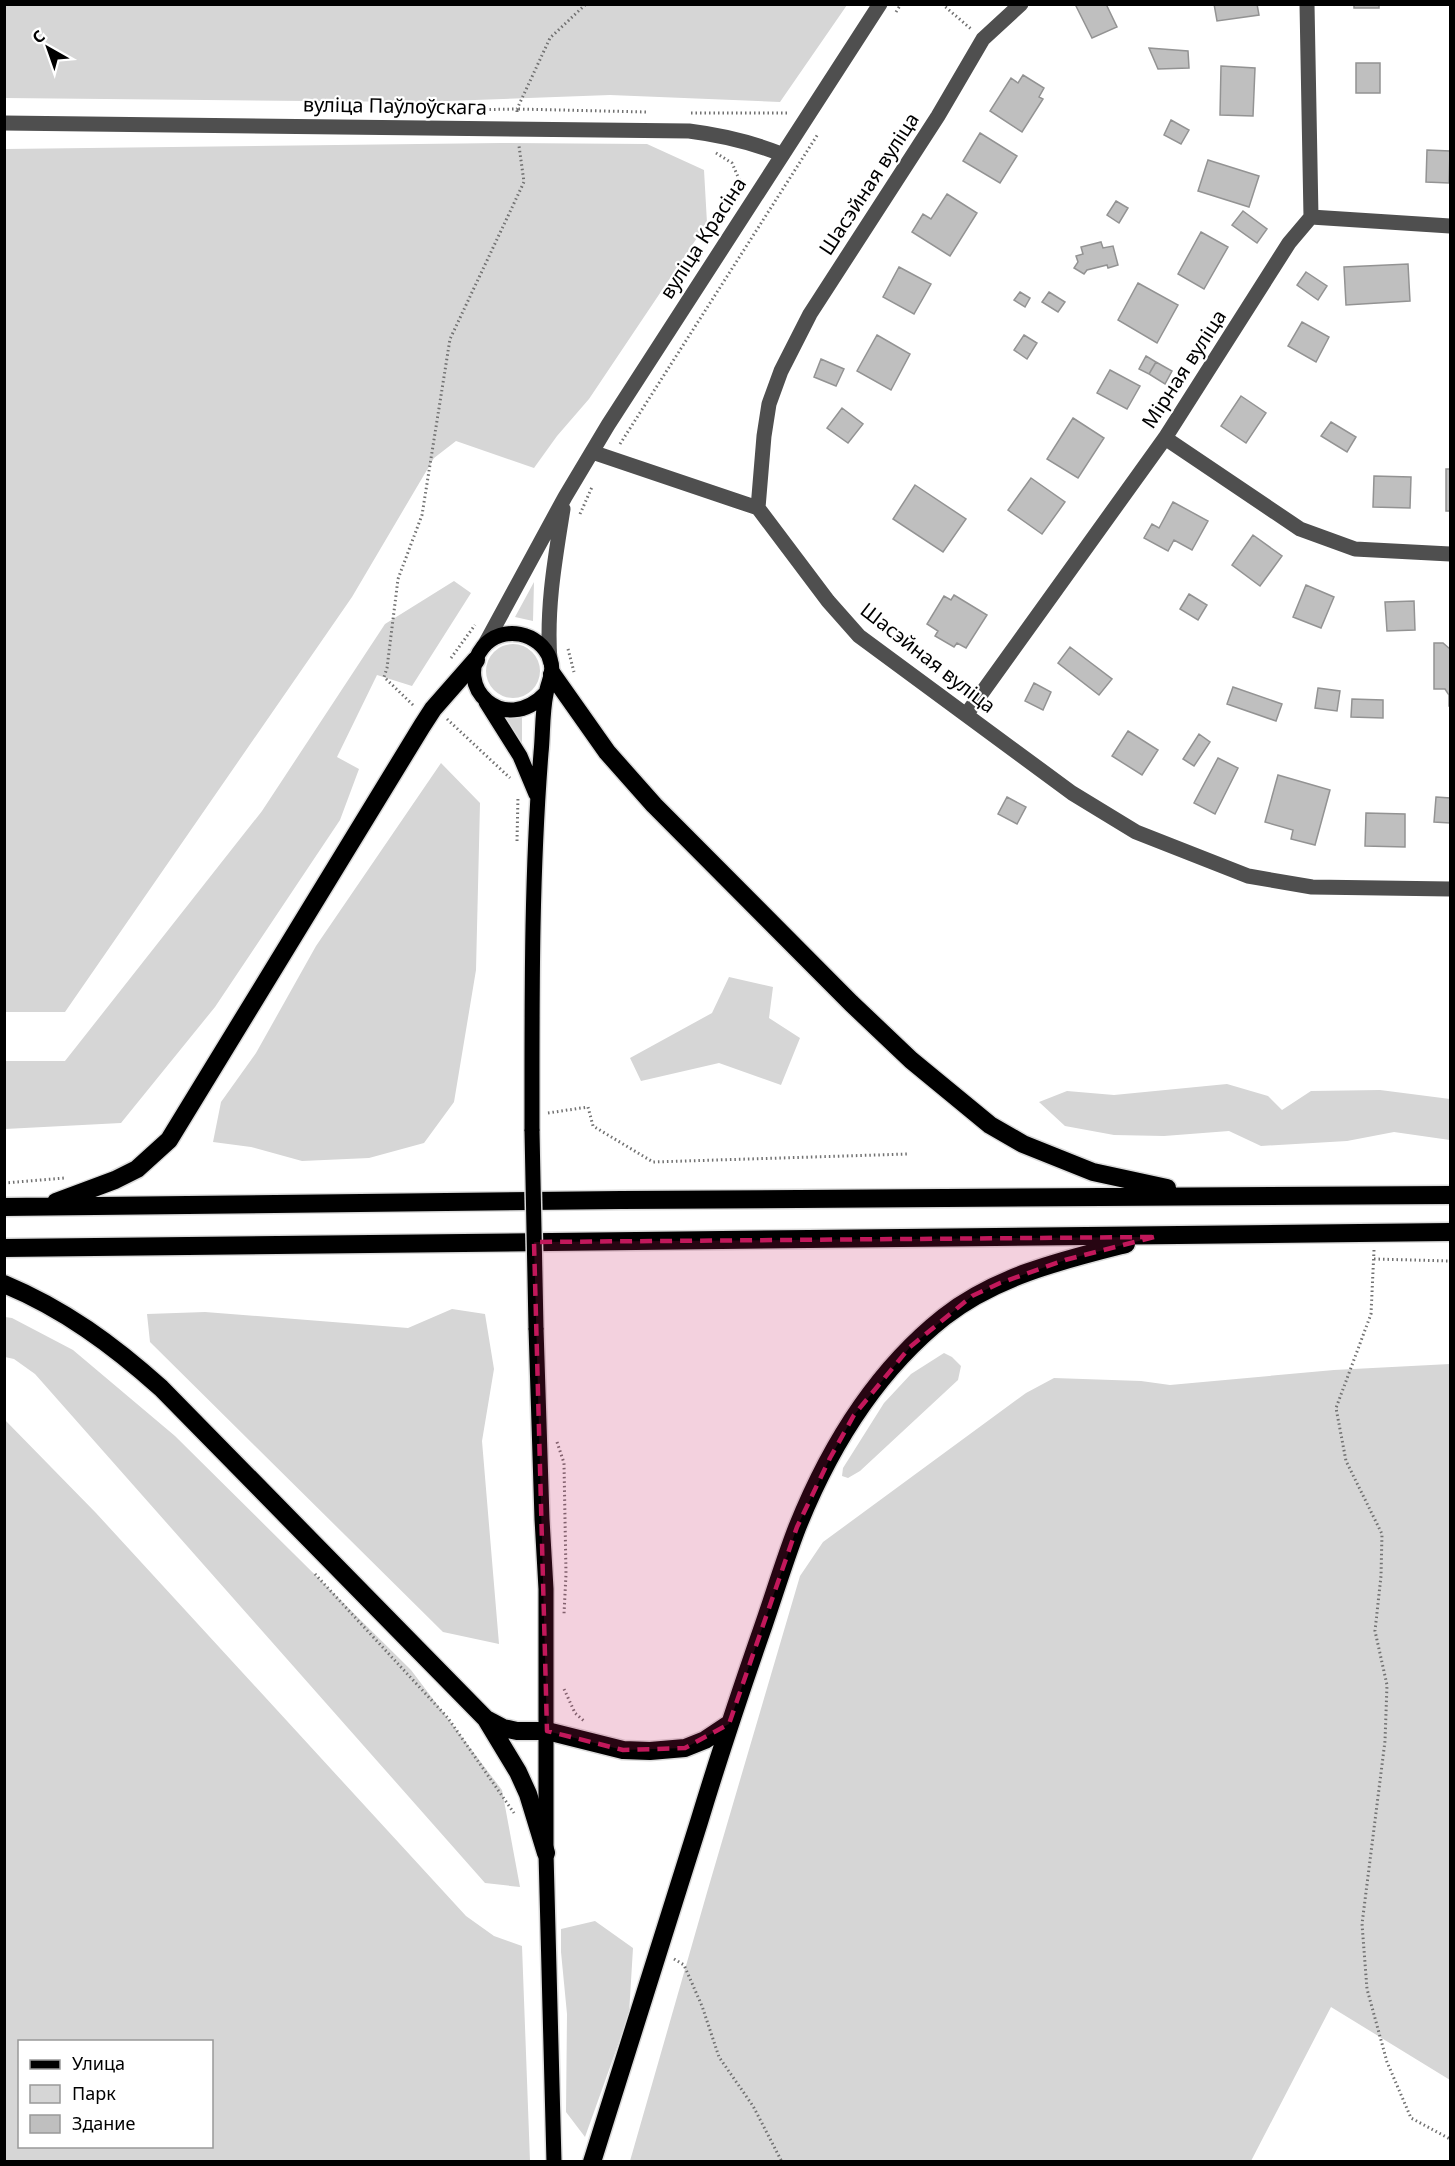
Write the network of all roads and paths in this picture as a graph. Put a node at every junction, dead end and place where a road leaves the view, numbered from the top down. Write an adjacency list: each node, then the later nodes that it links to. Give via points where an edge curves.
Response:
1 (586, 4): 9 (path, via 550,38)
2 (880, 4): 14 (street, вуліца Красіна)
3 (901, 4): 7 (path)
4 (942, 4): 8 (path)
5 (1021, 4): 8 (street, Шасэйная вуліца)
6 (1307, 4): 17 (street)
7 (895, 14)
8 (983, 39): 24 (street, Шасэйная вуліца, via 810,314 781,371 769,404)
9 (517, 109): 10 (path); 12 (path)
10 (457, 110)
11 (4, 123): 12 (street, вуліца Паўлоўскага)
12 (517, 128): 14 (street, вуліца Паўлоўскага, via 689,130 759,145); 35 (path, via 524,182 450,339 422,515 398,579 384,677 412,705)
13 (820, 132): 21 (path)
14 (781, 154): 20 (street, вуліца Красіна)
15 (740, 176): 16 (path)
16 (744, 194)
17 (1311, 217): 18 (street); 19 (street, Мірная вуліца, via 1289,243)
18 (1450, 226)
19 (1165, 438): 26 (street, via 1300,529 1355,549); 36 (street, Мірная вуліца)
20 (592, 452): 21 (street); 23 (street, вуліца Красіна)
21 (610, 458): 24 (street)
22 (593, 486): 25 (path)
23 (565, 497): 29 (street, вуліца Красіна); 31 (street, вуліца Красіна, via 550,601)
24 (758, 508): 36 (street, Шасэйная вуліца, via 828,601 860,636)
25 (579, 517)
26 (1450, 554)
27 (478, 619): 30 (path)
28 (567, 647): 32 (path)
29 (480, 653): 31 (main road, via 499,636 525,635 546,651); 34 (main road, via 474,678); 44 (highway, via 422,726 169,1140 137,1169)
30 (448, 662)
31 (551, 667): 33 (main road); 42 (highway, via 608,752 654,805 851,1003 911,1060 990,1125 1023,1144 1093,1172)
32 (575, 675)
33 (546, 693): 34 (main road, via 536,704 521,710 505,710); 37 (main road)
34 (483, 696): 37 (main road, via 520,756)
35 (418, 702)
36 (966, 716): 38 (street, Шасэйная вуліца, via 1072,793 1136,832 1248,876 1312,887)
37 (537, 800): 56 (main road, bridge, via 532,924 532,1131)
38 (1450, 889)
39 (543, 1114): 40 (path, via 588,1107 593,1126 653,1162)
40 (908, 1154)
41 (1450, 1195): 42 (highway)
42 (1207, 1196): 44 (highway)
43 (4, 1207): 44 (highway)
44 (43, 1207)
45 (1450, 1232): 46 (highway)
46 (1154, 1237): 47 (highway); 55 (highway, via 1065,1260 972,1296 895,1364 854,1415 797,1527)
47 (4, 1248)
48 (1450, 1261): 61 (path, via 1374,1259 1371,1314 1335,1408 1346,1461 1382,1534 1375,1631 1387,1685 1385,1742 1362,1924 1367,1989 1387,2062 1411,2118)
49 (4, 1284): 54 (highway, via 72,1317 161,1388)
50 (556, 1438): 52 (path, via 564,1463)
51 (313, 1571): 58 (path, via 448,1718)
52 (564, 1616)
53 (562, 1683): 57 (path, via 575,1713 596,1731)
54 (486, 1719): 56 (highway, via 517,1731); 59 (highway, via 528,1794)
55 (729, 1724): 57 (highway, via 685,1748 622,1750); 60 (highway)
56 (547, 1731): 57 (highway); 59 (main road)
57 (594, 1744)
58 (516, 1816)
59 (546, 1853): 62 (main road)
60 (660, 1949): 63 (highway); 64 (path, via 684,1965 719,2057 753,2106)
61 (1450, 2139)
62 (554, 2162)
63 (592, 2162)
64 (782, 2162)

